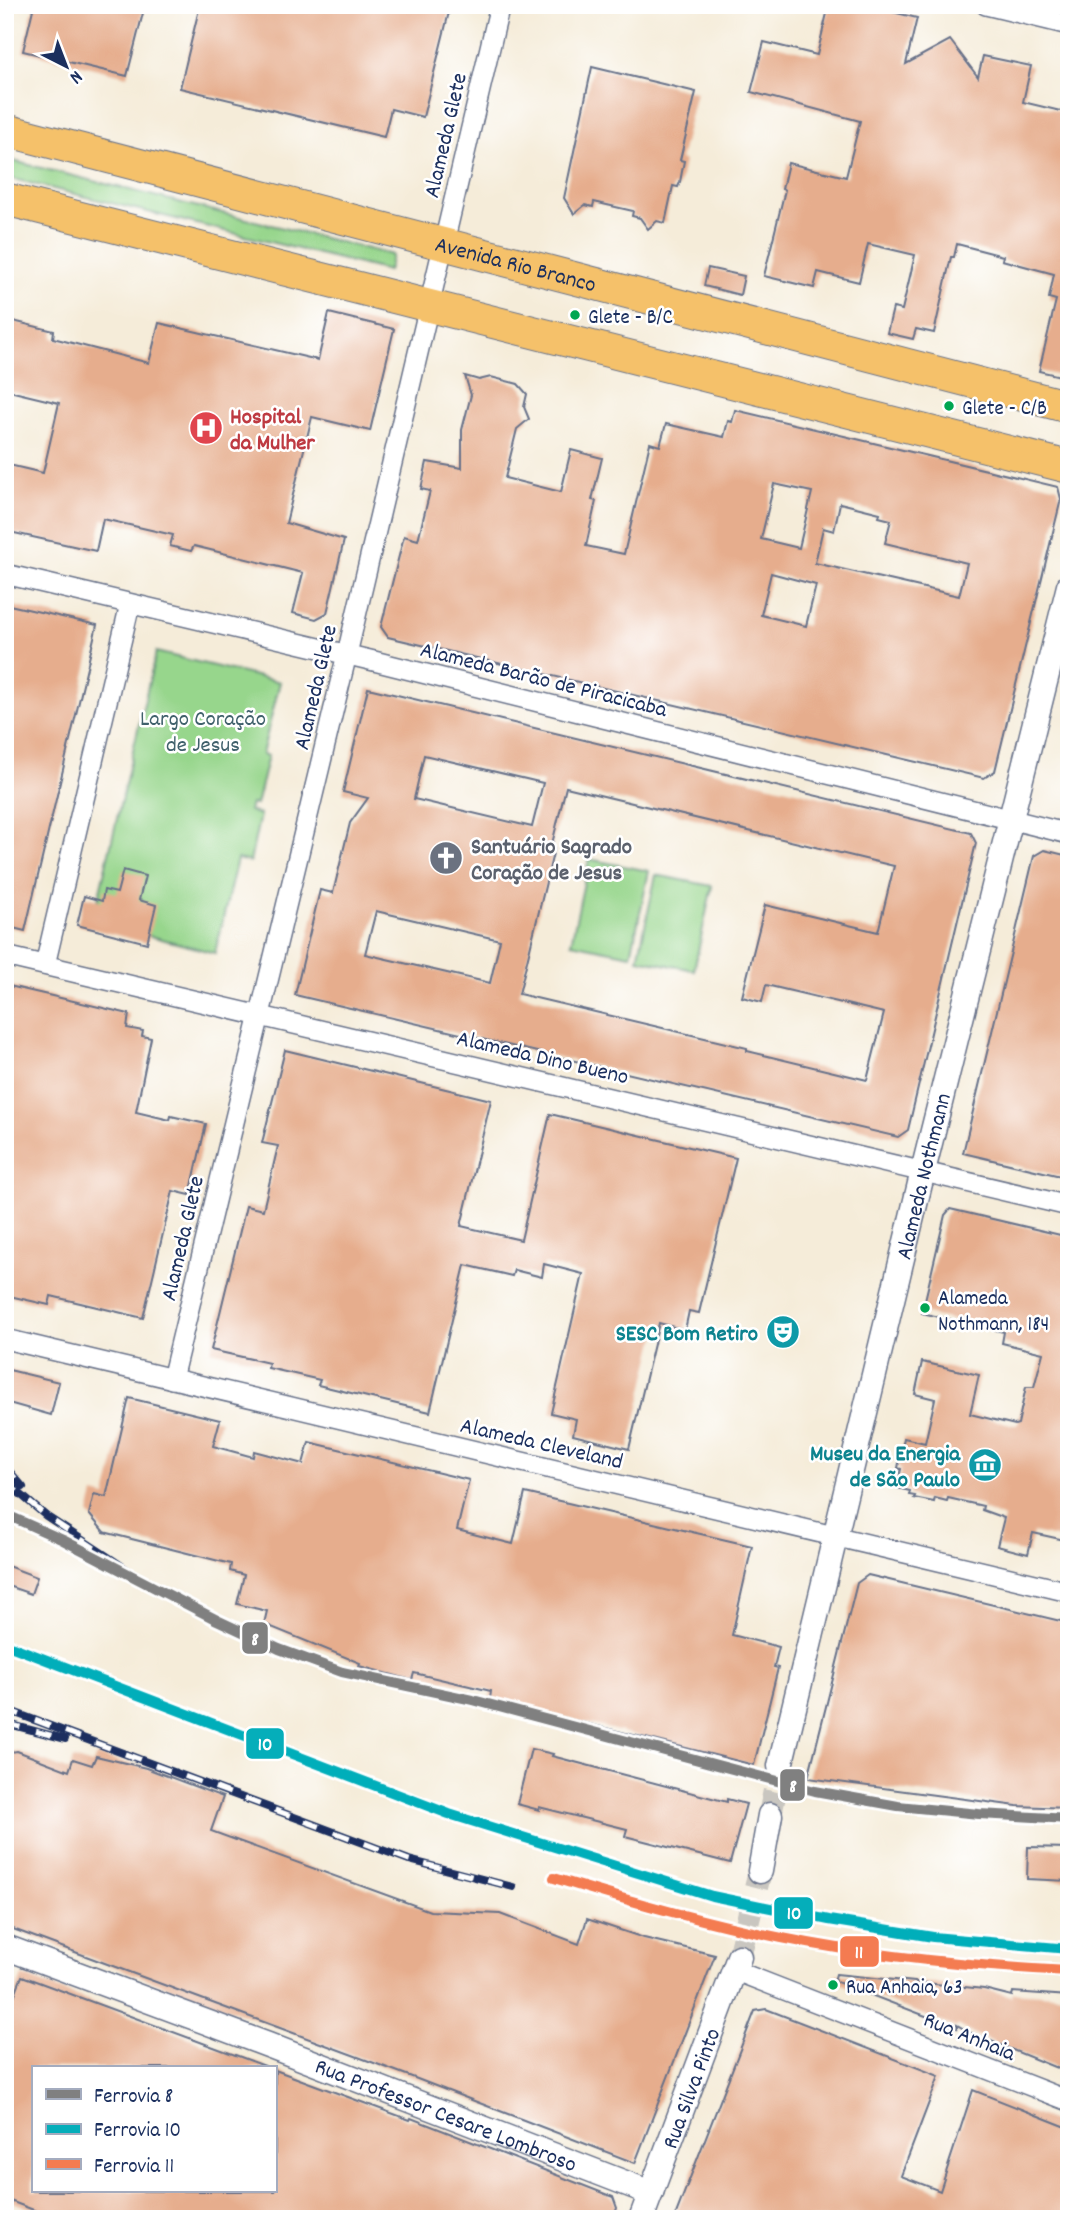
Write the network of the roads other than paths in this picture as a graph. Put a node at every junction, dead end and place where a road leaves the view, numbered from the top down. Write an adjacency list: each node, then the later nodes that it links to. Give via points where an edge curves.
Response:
1 (500, 5): 6 (street, Alameda Glete)
2 (989, 6): 3 (street)
3 (1069, 25)
4 (5, 130): 6 (main road, Avenida Rio Branco)
5 (5, 200): 7 (main road)
6 (443, 244): 7 (street, Alameda Glete); 8 (main road, Avenida Rio Branco)
7 (429, 306): 9 (main road); 13 (street, Alameda Glete)
8 (1069, 407)
9 (1069, 467)
10 (5, 574): 12 (street, Alameda Barão de Piracicaba)
11 (1069, 586): 14 (street, Alameda Nothmann)
12 (130, 604): 13 (street, Alameda Barão de Piracicaba); 17 (street)
13 (347, 654): 14 (street, Alameda Barão de Piracicaba); 18 (street, Alameda Glete)
14 (1011, 819): 15 (street, Alameda Barão de Piracicaba); 19 (street, Alameda Nothmann)
15 (1069, 834)
16 (5, 956): 17 (street, Alameda Dino Bueno)
17 (45, 965): 18 (street, Alameda Dino Bueno)
18 (260, 1015): 19 (street, Alameda Dino Bueno); 22 (street, Alameda Glete)
19 (923, 1171): 20 (street, Alameda Dino Bueno); 23 (street, Alameda Nothmann)
20 (1069, 1206)
21 (5, 1339): 22 (street, Alameda Cleveland)
22 (172, 1379): 23 (street, Alameda Cleveland)
23 (836, 1538): 24 (street, Alameda Cleveland); 25 (street, Alameda Nothmann)
24 (1069, 1592)
25 (780, 1766)
26 (770, 1815): 27 (street)
27 (760, 1871)
28 (5, 1947): 31 (street, Rua Professor Cesare Lombroso)
29 (738, 1964): 30 (street, Rua Anhaia); 31 (street, Rua Silva Pinto)
30 (1069, 2101)
31 (651, 2193): 32 (street, Rua Silva Pinto)
32 (641, 2219)

